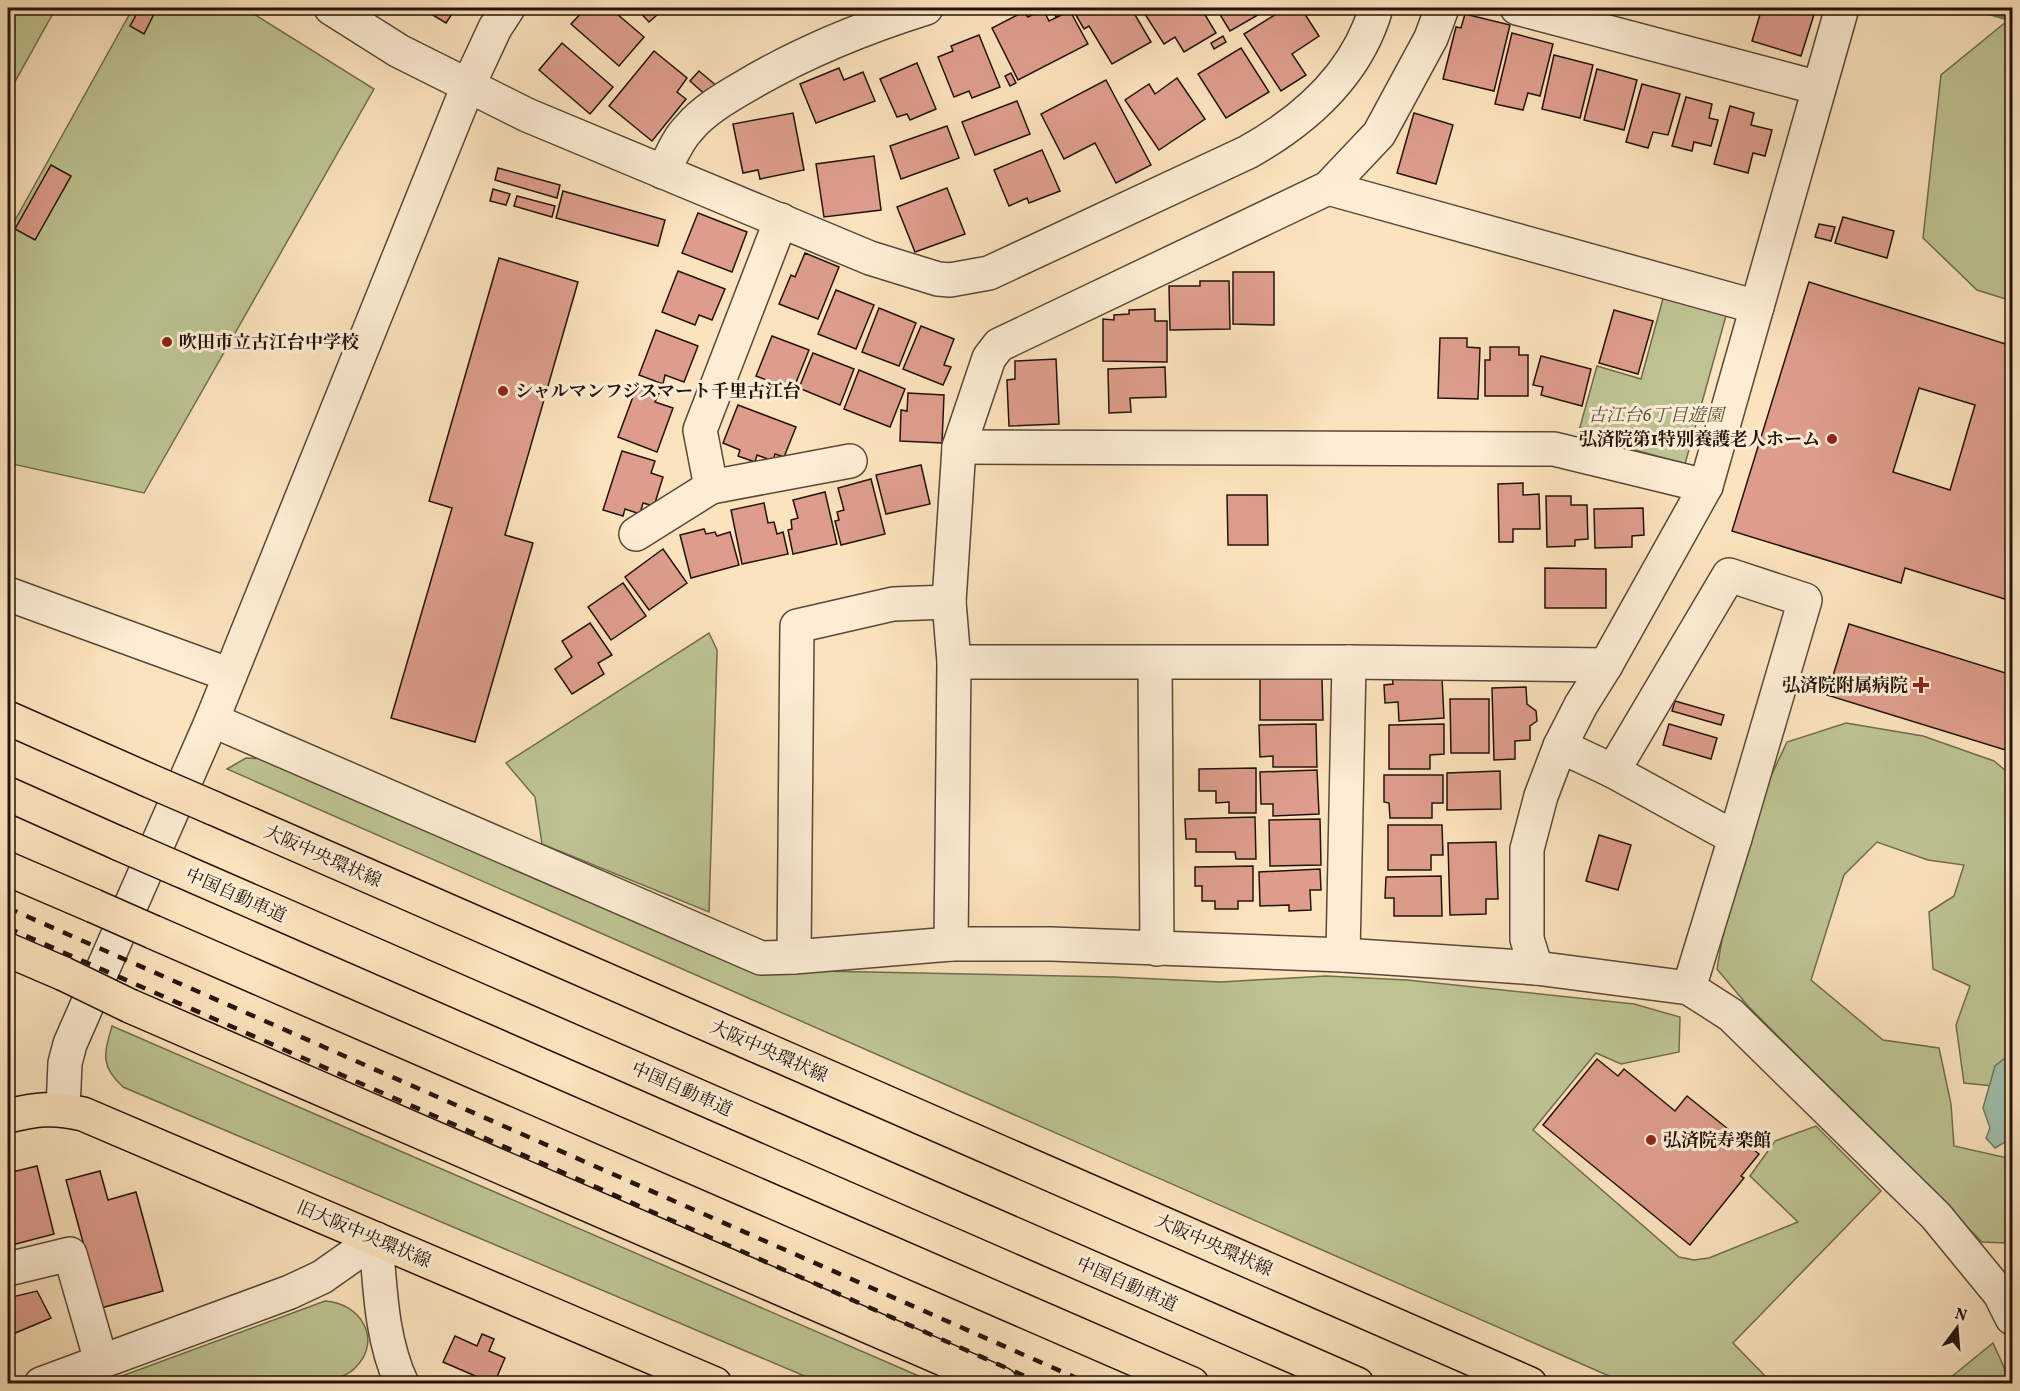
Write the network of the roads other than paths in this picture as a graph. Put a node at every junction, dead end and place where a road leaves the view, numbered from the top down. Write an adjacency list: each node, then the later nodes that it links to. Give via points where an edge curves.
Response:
1 (331, 8): 8 (street, via 399,51)
2 (508, 8): 8 (street)
3 (926, 8): 10 (street, via 886,20 786,63 729,96 689,127)
4 (1376, 8): 12 (street, via 1342,74 1314,107 1278,135 1248,153 989,273 938,279 870,258)
5 (1442, 8): 11 (street, via 1431,38 1379,134)
6 (1517, 8): 9 (street)
7 (1842, 8): 9 (street)
8 (468, 86): 10 (street); 25 (street)
9 (1819, 88): 13 (street)
10 (663, 172): 12 (street)
11 (1328, 188): 13 (street); 14 (street, via 999,345 989,357)
12 (781, 220): 17 (street, via 700,430)
13 (1757, 307): 16 (street)
14 (959, 447): 16 (street, via 1554,449); 20 (street)
15 (850, 461): 17 (street)
16 (1706, 486): 24 (street)
17 (711, 487): 18 (street)
18 (636, 534)
19 (8, 594): 25 (street)
20 (949, 602): 21 (street); 37 (street, via 893,604 797,626)
21 (954, 662): 23 (street); 33 (street)
22 (1349, 662): 23 (street); 24 (street); 36 (street)
23 (1155, 663): 34 (street)
24 (1606, 665): 28 (street)
25 (230, 675): 27 (street)
26 (8, 718): 52 (main road, 大阪中央環状線, bridge)
27 (212, 720): 37 (street, via 761,958); 40 (street, via 70,1044)
28 (1560, 747): 29 (street); 38 (street, via 1527,849 1527,939)
29 (1613, 771): 31 (street); 31 (street, via 1729,575 1805,600)
30 (8, 794): 51 (main road, 中国自動車道, bridge)
31 (1735, 838): 39 (street)
32 (8, 868): 50 (main road, bridge)
33 (951, 944): 34 (street); 37 (street)
34 (1156, 949): 36 (street)
35 (8, 950): 49 (main road, bridge)
36 (1342, 955): 38 (street)
37 (794, 957)
38 (1536, 968): 39 (street)
39 (1689, 988): 44 (street, via 1731,1015 1936,1216)
40 (63, 1109): 41 (main road, 旧大阪中央環状線, via 45,1108); 42 (main road, 旧大阪中央環状線, via 117,1127)
41 (8, 1116)
42 (376, 1239): 45 (street, via 322,1277 290,1292); 47 (street, via 389,1347); 48 (main road, 旧大阪中央環状線)
43 (8, 1269): 45 (street, via 70,1254)
44 (2008, 1297)
45 (101, 1361): 46 (street)
46 (41, 1383)
47 (399, 1383)
48 (715, 1383)
49 (1001, 1383)
50 (1192, 1383)
51 (1357, 1383)
52 (1530, 1383)

